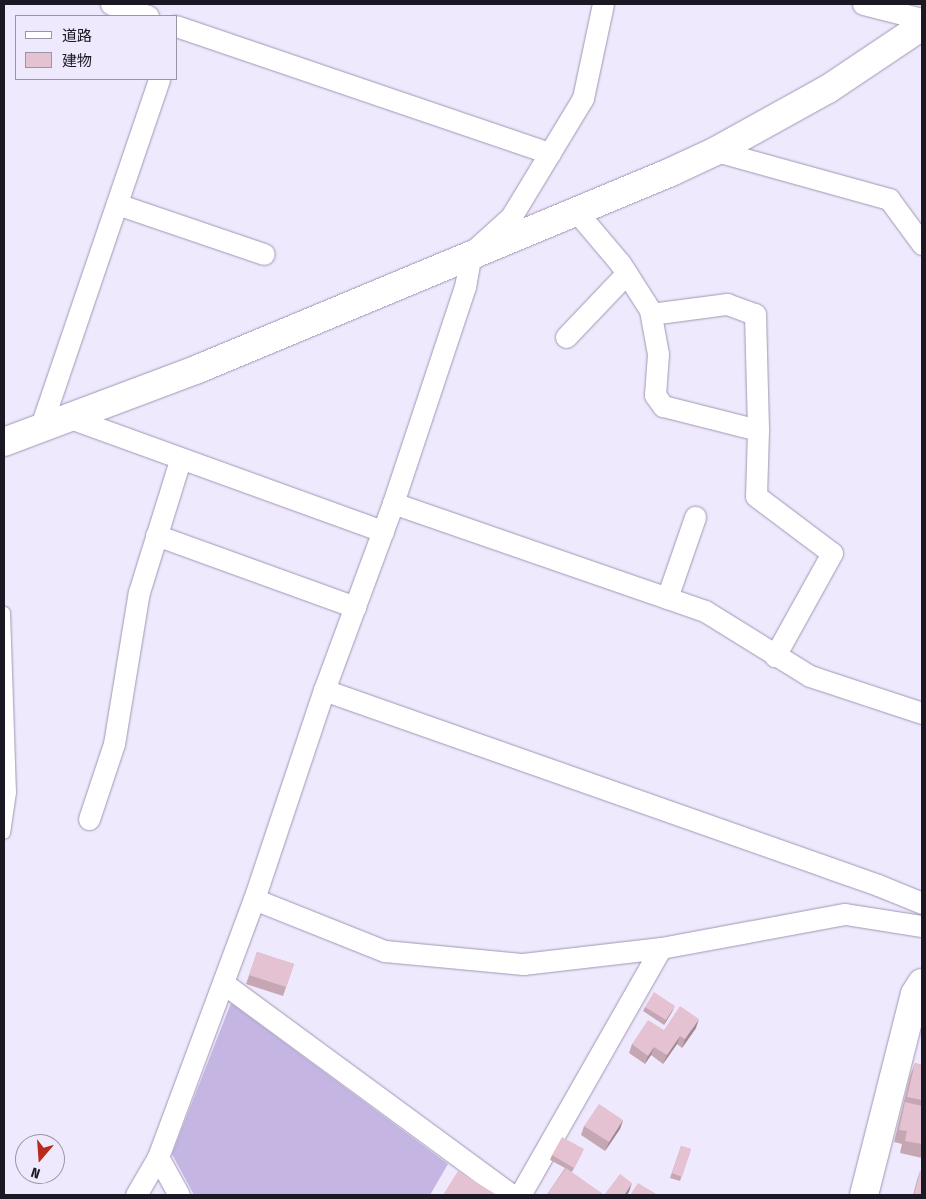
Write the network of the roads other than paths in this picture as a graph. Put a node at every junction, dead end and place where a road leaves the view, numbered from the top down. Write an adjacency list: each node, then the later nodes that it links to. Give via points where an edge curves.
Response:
1 (111, 4): 4 (street)
2 (603, 4): 10 (street, via 583,98)
3 (863, 4): 5 (street)
4 (145, 15)
5 (922, 19)
6 (922, 26): 9 (street, via 828,89)
7 (178, 27): 10 (street)
8 (159, 80): 11 (street)
9 (716, 151): 12 (street); 13 (street, via 889,199)
10 (550, 153): 14 (street, via 511,217)
11 (117, 204): 15 (street); 20 (street)
12 (576, 212): 14 (street); 16 (street)
13 (922, 244)
14 (471, 253): 19 (street, via 198,369); 24 (street, via 465,287)
15 (264, 254)
16 (627, 273): 17 (street); 18 (street)
17 (651, 314): 21 (street, via 658,354 655,395 663,406); 21 (street, via 727,304 755,314)
18 (566, 337)
19 (70, 418): 20 (street); 23 (street)
20 (40, 429): 22 (street)
21 (758, 430): 31 (street, via 756,496 832,553)
22 (4, 442)
23 (180, 460): 26 (street); 27 (street)
24 (393, 503): 26 (street); 28 (street)
25 (695, 517): 28 (street)
26 (383, 531): 29 (street)
27 (156, 535): 29 (street); 34 (street, via 139,592 114,744)
28 (667, 598): 31 (street, via 705,611)
29 (355, 607): 32 (street)
30 (4, 612): 35 (lane, via 10,792)
31 (775, 656): 33 (street, via 810,676)
32 (324, 690): 36 (street); 37 (street, via 878,884)
33 (922, 712)
34 (88, 819)
35 (4, 833)
36 (254, 899): 39 (street, via 385,951 523,964); 40 (street)
37 (922, 903)
38 (922, 926): 39 (street, via 845,914)
39 (661, 948): 46 (street)
40 (223, 983): 42 (street); 45 (street)
41 (922, 983): 47 (street, via 915,994)
42 (158, 1157): 43 (street); 44 (street)
43 (136, 1195)
44 (179, 1195)
45 (512, 1195)
46 (520, 1195)
47 (864, 1195)

